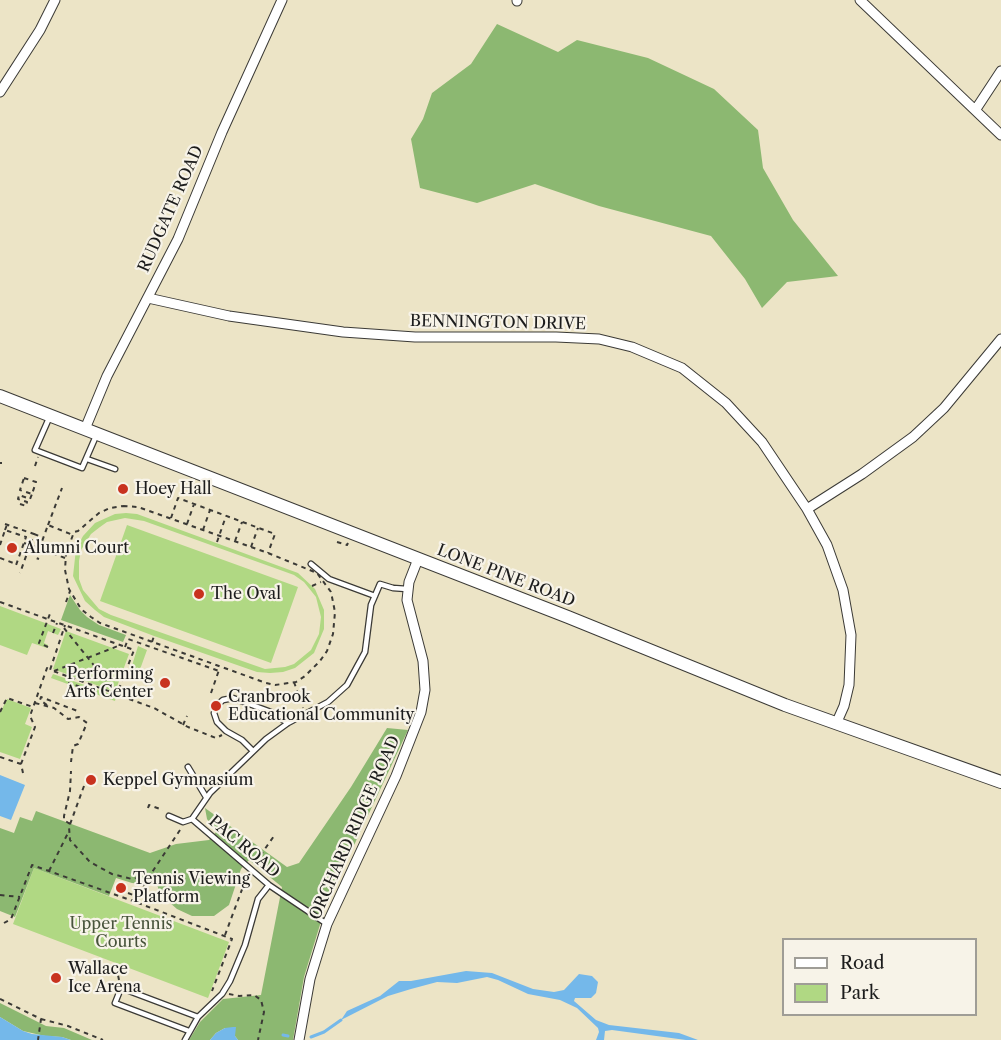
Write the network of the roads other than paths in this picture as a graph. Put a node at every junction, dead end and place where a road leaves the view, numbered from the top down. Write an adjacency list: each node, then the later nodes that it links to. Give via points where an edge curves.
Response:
1 (55, 0): 5 (street)
2 (282, 0): 8 (street, RUDGATE ROAD, via 189,215)
3 (860, 0): 6 (street)
4 (1001, 71): 6 (street)
5 (0, 92)
6 (976, 109): 7 (street)
7 (1001, 135)
8 (148, 298): 12 (street, RUDGATE ROAD, via 107,376); 15 (street, BENNINGTON DRIVE, via 229,316 333,331 415,337 573,337 632,347 682,368 726,402 762,442)
9 (1001, 339): 15 (street, via 944,408 913,437)
10 (0, 396): 11 (street, LONE PINE ROAD)
11 (50, 416): 12 (street, LONE PINE ROAD); 13 (lane, via 35,450 82,468)
12 (91, 432): 13 (lane); 16 (street, LONE PINE ROAD)
13 (87, 459): 14 (lane)
14 (115, 469)
15 (807, 509): 21 (street, BENNINGTON DRIVE, via 839,575 850,620 849,685)
16 (418, 559): 18 (street, ORCHARD RIDGE ROAD); 21 (street, LONE PINE ROAD)
17 (311, 564): 19 (lane, via 329,579)
18 (407, 589): 19 (lane, via 380,584); 29 (street, ORCHARD RIDGE ROAD, via 423,669 421,712 396,776)
19 (375, 597): 20 (lane, PAC ROAD, via 365,651 356,672 336,696)
20 (288, 723): 22 (lane, PAC ROAD); 22 (lane, via 233,698 223,700 214,713 217,722)
21 (836, 724): 24 (street, LONE PINE ROAD)
22 (253, 750): 25 (lane, PAC ROAD)
23 (188, 767): 25 (lane)
24 (1001, 782)
25 (206, 797): 27 (lane, PAC ROAD)
26 (169, 816): 27 (lane, via 183,822)
27 (192, 819): 28 (lane, PAC ROAD)
28 (269, 885): 29 (lane, PAC ROAD); 30 (lane, via 258,899 238,963 224,992)
29 (327, 924): 33 (street, ORCHARD RIDGE ROAD, via 310,979)
30 (198, 1017): 31 (lane); 31 (lane, via 121,988 116,1003)
31 (189, 1031): 32 (lane)
32 (185, 1040)
33 (299, 1040)

